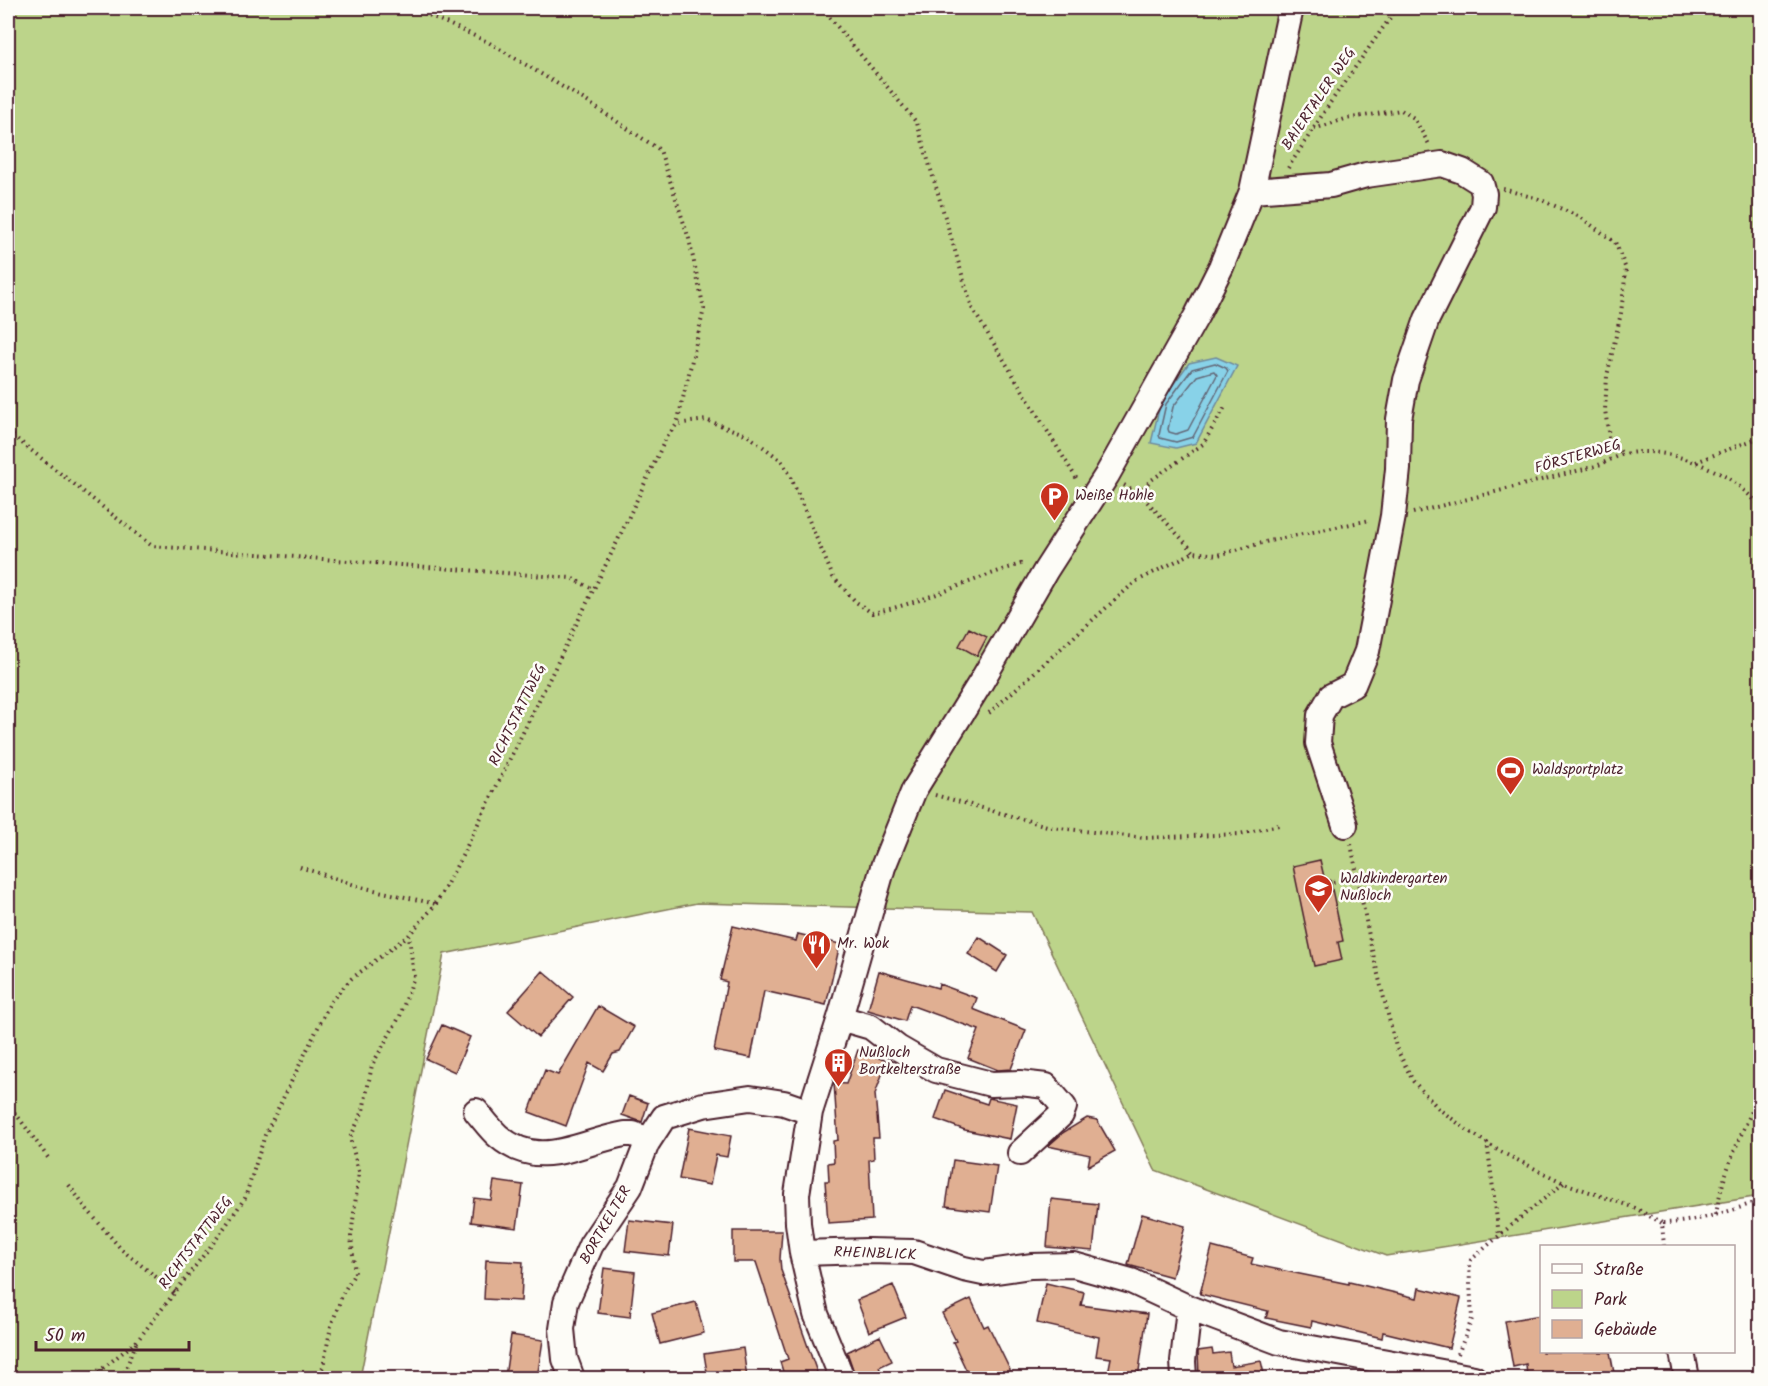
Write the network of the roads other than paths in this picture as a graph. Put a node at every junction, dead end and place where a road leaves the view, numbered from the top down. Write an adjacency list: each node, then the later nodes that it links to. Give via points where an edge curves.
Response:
1 (1291, 8): 2 (street)
2 (1252, 190): 3 (street, via 1331,184 1442,164 1481,183 1484,194 1483,207 1427,319 1406,380 1399,419 1393,516 1367,651 1353,685 1331,696 1320,715 1318,743); 4 (street, via 1207,296 1107,476 914,790 883,867)
3 (1345, 825)
4 (840, 1018): 6 (street); 8 (street, via 871,1027 936,1070 991,1084 1046,1086 1064,1107 1061,1115)
5 (476, 1112): 7 (street, via 498,1136 526,1152 546,1155 625,1134)
6 (810, 1112): 7 (street, BORTKELTER, via 750,1098 703,1105 664,1117); 9 (street, via 797,1194)
7 (649, 1140): 13 (street, BORTKELTER, via 630,1187 591,1245 566,1302 562,1329 565,1359)
8 (1020, 1153)
9 (802, 1253): 10 (street, RHEINBLICK, via 914,1252 983,1273 1074,1265 1131,1281); 14 (street, via 816,1314)
10 (1189, 1308): 12 (street, RHEINBLICK, via 1279,1342); 15 (street)
11 (1682, 1353): 17 (street)
12 (1369, 1369): 16 (street, RHEINBLICK)
13 (572, 1378)
14 (842, 1378)
15 (1184, 1378)
16 (1474, 1378)
17 (1687, 1378)

